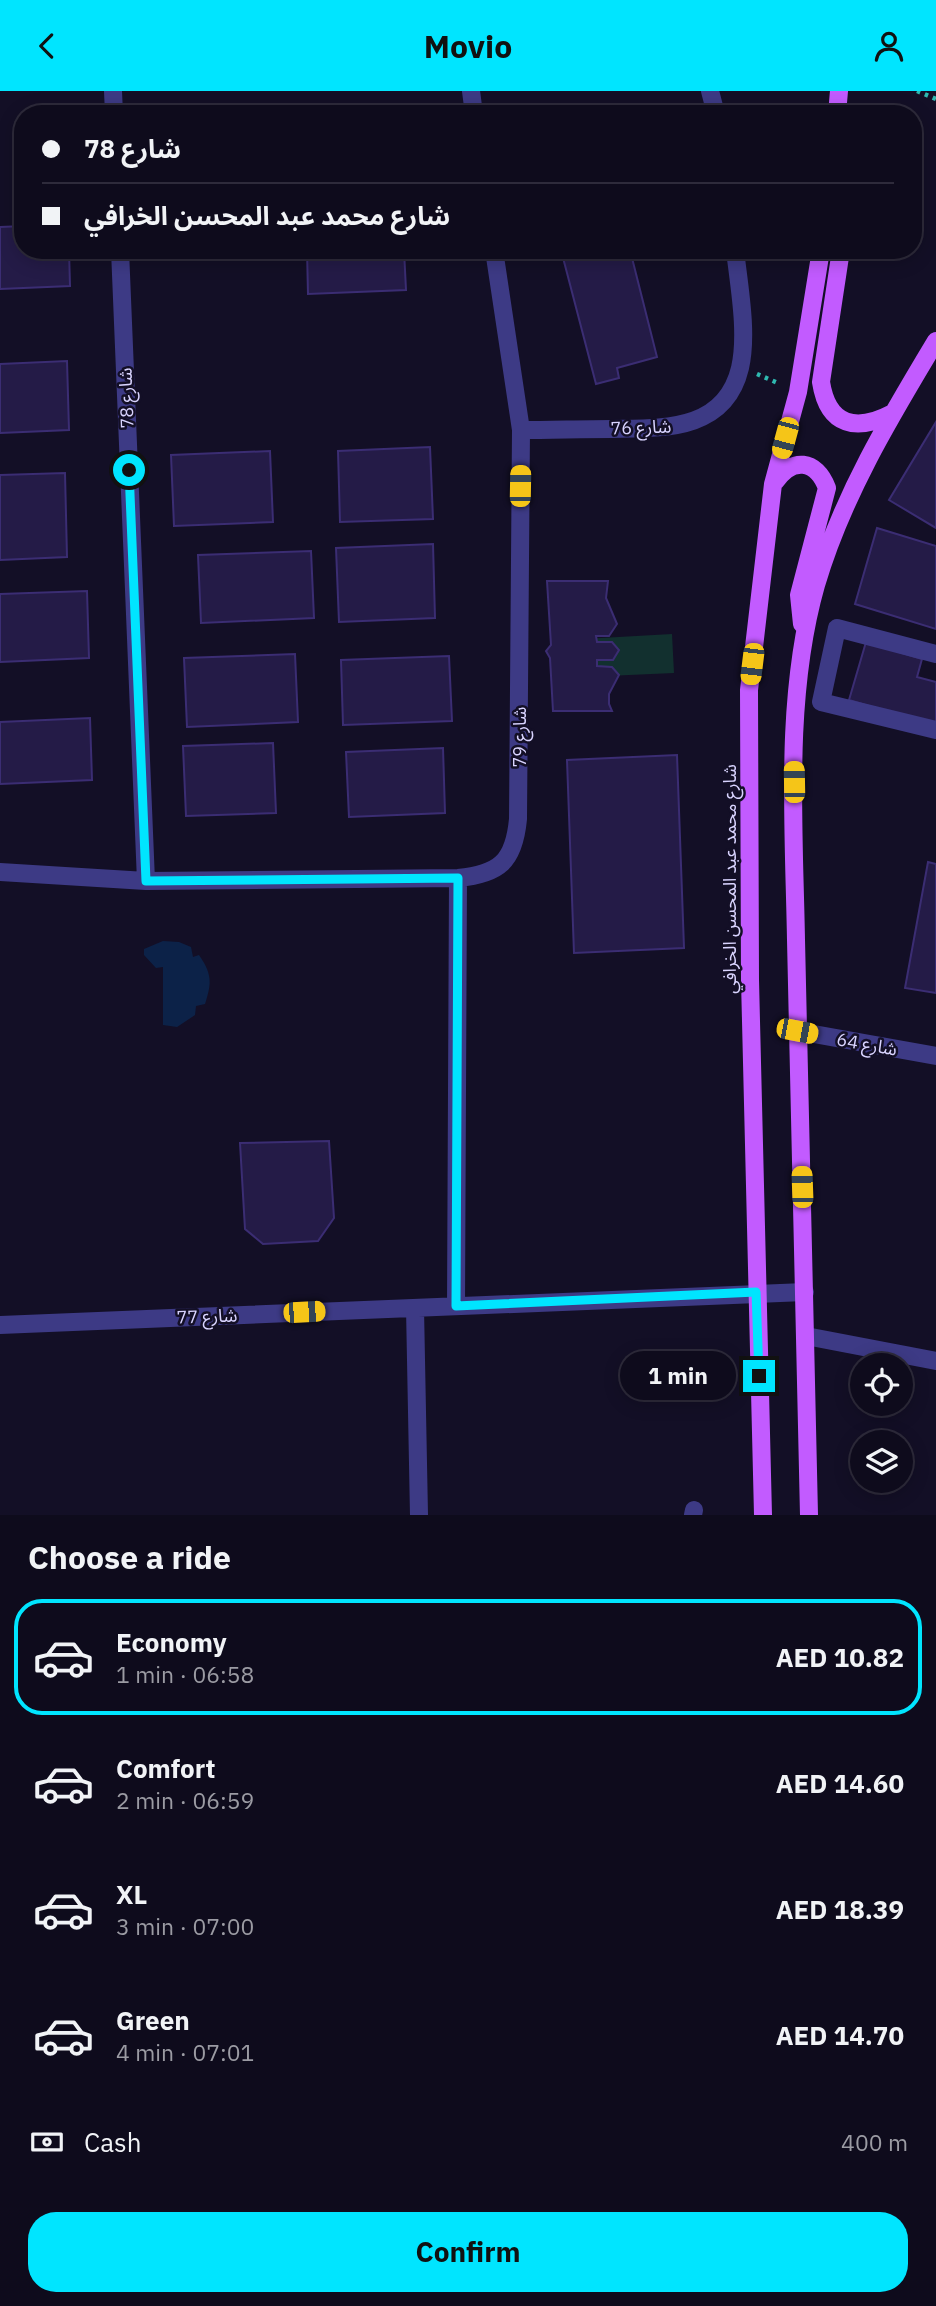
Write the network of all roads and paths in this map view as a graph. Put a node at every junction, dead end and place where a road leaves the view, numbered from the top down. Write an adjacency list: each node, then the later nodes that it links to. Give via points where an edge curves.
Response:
1 (917, 91): 2 (path)
2 (936, 99)
3 (120, 259): 19 (street, شارع 78)
4 (495, 259): 12 (street, شارع 79)
5 (736, 259): 9 (street, شارع 76)
6 (820, 259): 10 (main road, شارع محمد عبد المحسن الخرافي)
7 (840, 259): 11 (main road, via 821,382 826,403 837,417 852,424 872,423)
8 (936, 343): 11 (main road)
9 (741, 366): 10 (path); 12 (street, شارع 76, via 723,402 706,416 679,426)
10 (798, 392): 13 (main road, شارع محمد عبد المحسن الخرافي)
11 (893, 413): 14 (main road, via 831,537)
12 (521, 430): 18 (street, شارع 79, via 517,829 510,851 496,869)
13 (773, 484): 14 (main road, via 784,469 798,464 816,470 827,488 799,595); 22 (main road, شارع محمد عبد المحسن الخرافي, via 749,690)
14 (804, 648): 20 (main road, via 793,754)
15 (936, 654): 16 (street, via 837,628 821,702)
16 (936, 730)
17 (0, 872): 19 (street)
18 (458, 878): 19 (street, شارع 79); 24 (street)
19 (146, 881)
20 (797, 1031): 21 (street, شارع 64); 23 (main road)
21 (936, 1056)
22 (756, 1292): 23 (street, شارع 77); 24 (street, شارع 77); 30 (main road, شارع محمد عبد المحسن الخرافي)
23 (805, 1292): 27 (main road)
24 (456, 1306): 25 (street, شارع 77)
25 (415, 1308): 26 (street, شارع 77); 29 (street)
26 (0, 1325)
27 (806, 1336): 28 (street); 31 (main road)
28 (936, 1361)
29 (419, 1515)
30 (763, 1515)
31 (809, 1515)

